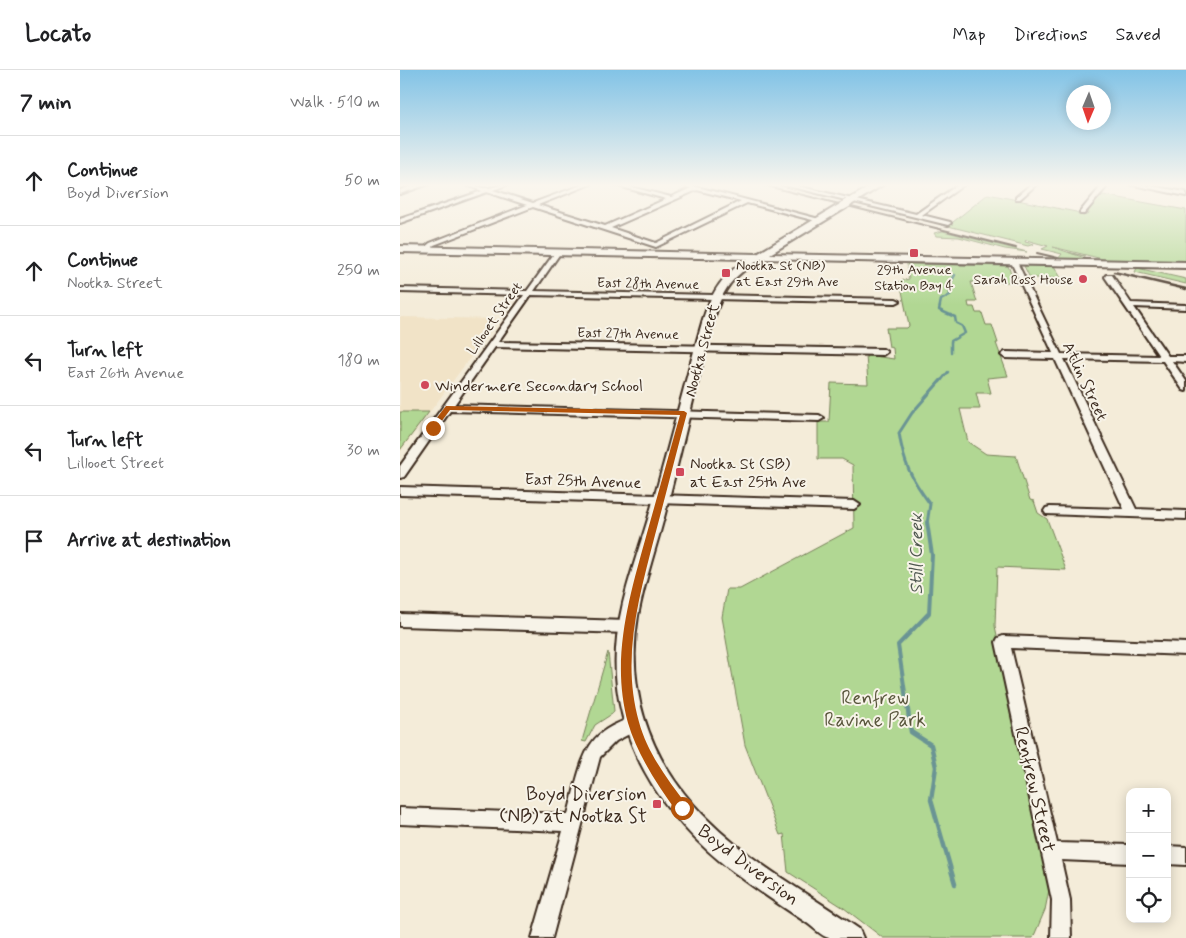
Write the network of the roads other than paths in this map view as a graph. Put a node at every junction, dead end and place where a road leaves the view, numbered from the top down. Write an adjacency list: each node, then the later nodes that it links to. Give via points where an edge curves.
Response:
1 (482, 225): 8 (street)
2 (595, 225): 6 (street)
3 (614, 225): 6 (street)
4 (702, 225): 9 (street)
5 (812, 225): 11 (street, Nootka Street)
6 (606, 228): 9 (street)
7 (400, 249): 8 (street)
8 (426, 249): 10 (street)
9 (656, 249): 10 (street); 11 (street)
10 (558, 252): 16 (street, Lillooet Street)
11 (761, 255): 12 (street); 17 (street, Nootka Street, via 730,276)
12 (1014, 262): 13 (street); 25 (street, Atlin Street)
13 (1186, 265)
14 (1109, 277): 19 (street)
15 (400, 290): 16 (street, East 28th Avenue)
16 (528, 293): 17 (street, East 28th Avenue); 21 (street, Lillooet Street)
17 (716, 297): 18 (street, East 28th Avenue); 22 (street, Nootka Street)
18 (896, 301)
19 (1129, 305): 20 (street); 26 (street)
20 (1186, 306)
21 (492, 344): 22 (street, East 27th Avenue); 29 (street, Lillooet Street)
22 (701, 348): 23 (street, East 27th Avenue); 30 (street, Nootka Street)
23 (883, 352)
24 (1005, 355): 25 (street)
25 (1058, 357): 26 (street); 37 (street, Atlin Street)
26 (1166, 359): 27 (street); 28 (street)
27 (1186, 359)
28 (1186, 388)
29 (448, 408): 30 (street); 32 (street, Lillooet Street)
30 (684, 413): 31 (street); 34 (street, Nootka Street)
31 (818, 418)
32 (400, 474)
33 (400, 491): 34 (street, East 25th Avenue)
34 (661, 498): 35 (street, East 25th Avenue); 40 (street, Nootka Street)
35 (854, 505)
36 (1050, 511): 37 (street)
37 (1132, 513): 38 (street)
38 (1186, 515)
39 (400, 620): 40 (street)
40 (628, 627): 42 (street, Nootka Street, via 626,688)
41 (1186, 649): 45 (street, Renfrew Street, via 1003,642)
42 (634, 724): 44 (street, via 600,742 593,754); 50 (street, Boyd Diversion, via 664,785 702,831 742,864)
43 (400, 816): 44 (street)
44 (573, 823): 49 (street)
45 (1050, 851): 46 (street); 51 (street, Renfrew Street, via 1061,900)
46 (1126, 854)
47 (1171, 855): 48 (street)
48 (1186, 856)
49 (542, 938)
50 (850, 938)
51 (1061, 938)

